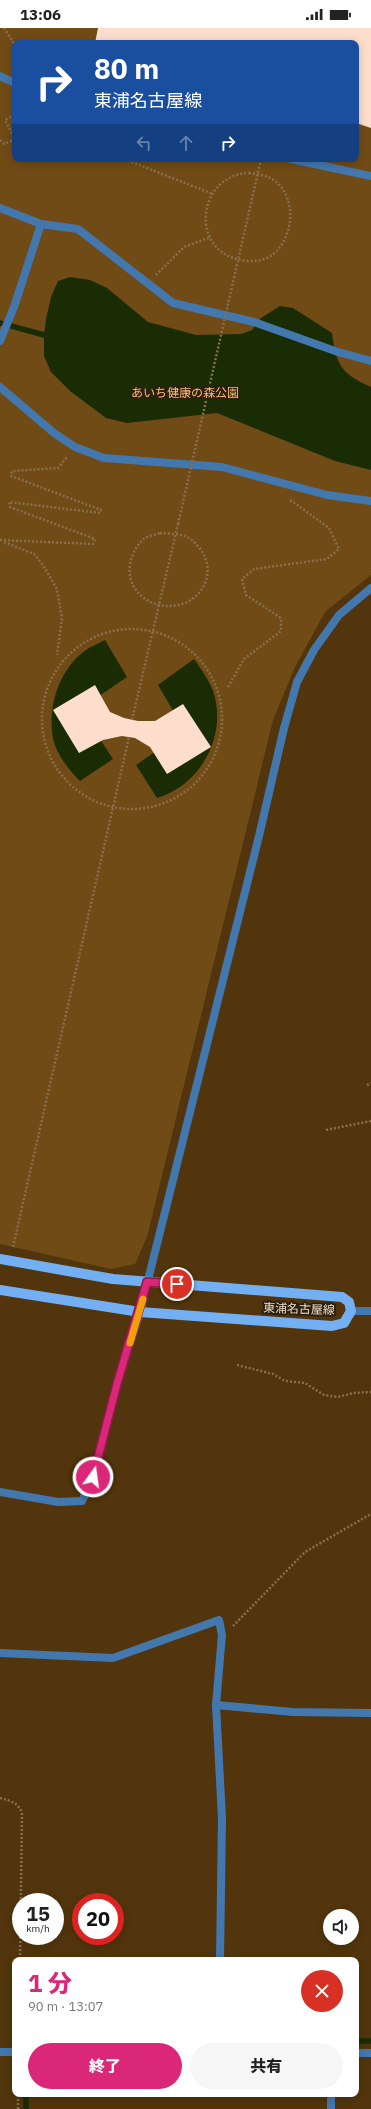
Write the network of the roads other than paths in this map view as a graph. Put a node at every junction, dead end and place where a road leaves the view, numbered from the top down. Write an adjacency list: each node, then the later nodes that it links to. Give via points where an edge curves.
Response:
1 (0, 76): 2 (street)
2 (12, 82)
3 (305, 162): 4 (street)
4 (371, 176)
5 (0, 208): 6 (street)
6 (41, 224): 7 (street); 8 (street, via 78,229 173,304 254,322)
7 (0, 341)
8 (371, 361)
9 (0, 387): 10 (street, via 54,433 75,447 104,458 222,467 327,495)
10 (371, 501)
11 (371, 588): 13 (street, via 339,616 314,650 297,682)
12 (0, 1259): 13 (main road, 東浦名古屋線)
13 (147, 1282): 15 (main road, 東浦名古屋線, via 342,1297 349,1302); 17 (street)
14 (0, 1290): 17 (main road, 東浦名古屋線)
15 (351, 1311): 16 (street); 17 (main road, 東浦名古屋線, via 344,1323 332,1326)
16 (371, 1311)
17 (140, 1312): 18 (street, via 117,1384 93,1477 82,1501 58,1502)
18 (0, 1492)
19 (0, 1653): 20 (street, via 113,1658 219,1620 222,1635)
20 (216, 1706): 21 (street, via 293,1712); 22 (street, via 222,1818)
21 (371, 1713)
22 (220, 1957)
23 (0, 2052): 24 (street)
24 (12, 2052)
25 (359, 2053): 26 (street)
26 (371, 2053)
27 (331, 2097): 28 (street)
28 (331, 2109)

